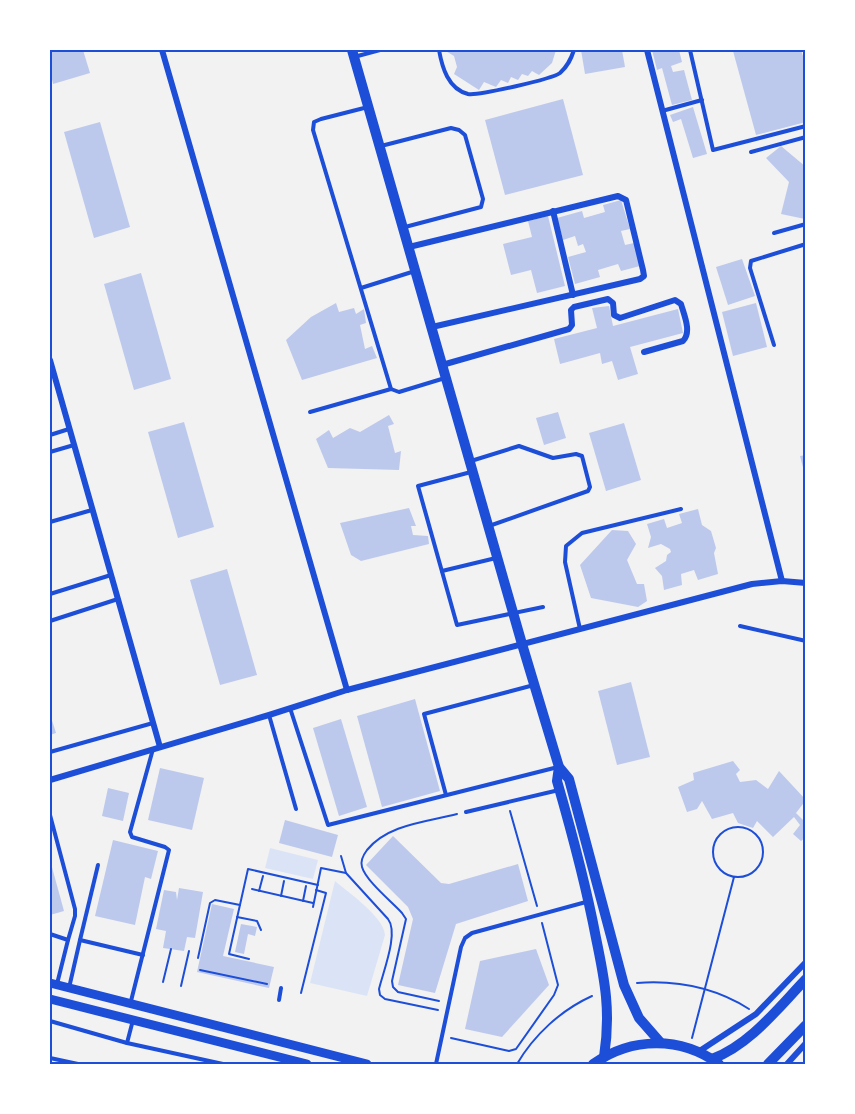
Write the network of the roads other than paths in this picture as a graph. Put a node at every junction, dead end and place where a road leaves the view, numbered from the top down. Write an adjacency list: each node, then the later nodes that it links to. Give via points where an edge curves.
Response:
1 (162, 50): 56 (street)
2 (380, 50): 7 (lane)
3 (439, 50): 4 (lane, via 450,83 467,94 483,94 558,75 570,63)
4 (574, 50)
5 (646, 50): 10 (street)
6 (690, 50): 8 (lane)
7 (353, 53): 9 (main road)
8 (702, 100): 10 (lane); 11 (lane, via 713,150)
9 (369, 107): 13 (main road); 22 (lane, via 321,119 314,122 313,130)
10 (662, 111): 44 (street)
11 (806, 126)
12 (806, 137): 14 (lane)
13 (380, 146): 17 (main road); 17 (lane, via 451,128 459,130 465,135 482,193 481,207)
14 (751, 152)
15 (553, 212): 20 (street); 23 (street); 23 (street, via 622,196 644,270 640,279)
16 (806, 224): 18 (lane)
17 (403, 227): 20 (main road)
18 (774, 233)
19 (806, 244): 25 (lane, via 751,261)
20 (409, 247): 21 (main road)
21 (416, 271): 22 (lane); 24 (main road)
22 (361, 288): 30 (lane)
23 (573, 295): 24 (street)
24 (432, 327): 28 (main road)
25 (774, 345)
26 (644, 352): 28 (street, via 687,338 679,301 620,318 614,315 608,299 574,308 569,329)
27 (50, 360): 32 (street)
28 (442, 365): 29 (main road)
29 (446, 378): 30 (lane, via 399,392); 36 (main road)
30 (391, 388): 31 (lane)
31 (310, 412)
32 (69, 429): 33 (lane); 34 (street)
33 (50, 435)
34 (74, 445): 35 (lane); 38 (street)
35 (50, 452)
36 (471, 466): 40 (main road); 40 (lane, via 519,446 553,458 582,456 588,491); 42 (lane, via 418,486)
37 (681, 509): 52 (lane, via 582,533 566,546 565,562)
38 (92, 510): 39 (lane); 43 (street)
39 (50, 522)
40 (489, 526): 41 (main road)
41 (498, 558): 42 (lane); 49 (main road)
42 (442, 571): 49 (lane, via 457,625)
43 (111, 575): 46 (lane); 47 (street)
44 (782, 581): 45 (street); 52 (street, via 752,584)
45 (806, 583)
46 (50, 594)
47 (118, 599): 50 (lane); 59 (street)
48 (543, 607): 49 (lane)
49 (513, 613): 54 (main road)
50 (50, 621)
51 (740, 626): 53 (lane)
52 (580, 629): 54 (street)
53 (806, 641)
54 (522, 644): 55 (main road); 56 (street)
55 (534, 685): 62 (main road); 65 (lane, via 424,714)
56 (347, 690): 57 (street)
57 (290, 708): 58 (street); 65 (lane, via 328,825)
58 (269, 715): 60 (street); 66 (lane)
59 (153, 723): 60 (street); 61 (lane)
60 (156, 748): 63 (street); 74 (lane, via 130,832 132,837 169,850)
61 (50, 752)
62 (559, 767): 64 (main road); 65 (lane); 70 (main road, via 569,779)
63 (50, 780)
64 (560, 790): 67 (lane); 70 (main road)
65 (446, 795)
66 (296, 809)
67 (466, 812)
68 (50, 815): 72 (lane, via 75,909)
69 (98, 865): 73 (lane)
70 (595, 899): 86 (main road, via 624,985 639,1018); 90 (main road, via 609,1018); 98 (lane, via 465,938)
71 (50, 934): 72 (lane)
72 (68, 940): 77 (lane)
73 (80, 940): 74 (lane); 78 (lane)
74 (143, 955): 82 (lane)
75 (806, 962): 89 (street, via 756,1014)
76 (806, 979): 93 (main road, via 740,1045)
77 (53, 984): 78 (street)
78 (69, 988): 82 (street)
79 (281, 988): 81 (lane)
80 (50, 999): 83 (street)
81 (279, 1000)
82 (130, 1004): 97 (street)
83 (133, 1020): 87 (lane); 92 (street)
84 (50, 1021): 87 (lane)
85 (806, 1025): 100 (main road)
86 (660, 1042): 89 (main road); 90 (main road, via 635,1045)
87 (127, 1043): 95 (lane)
88 (806, 1043): 101 (street)
89 (694, 1050): 93 (main road)
90 (604, 1057): 99 (main road)
91 (50, 1058): 94 (lane)
92 (285, 1062): 96 (street)
93 (716, 1062)
94 (78, 1065)
95 (223, 1065)
96 (307, 1065)
97 (367, 1065)
98 (435, 1065)
99 (593, 1065)
100 (768, 1065)
101 (787, 1065)

